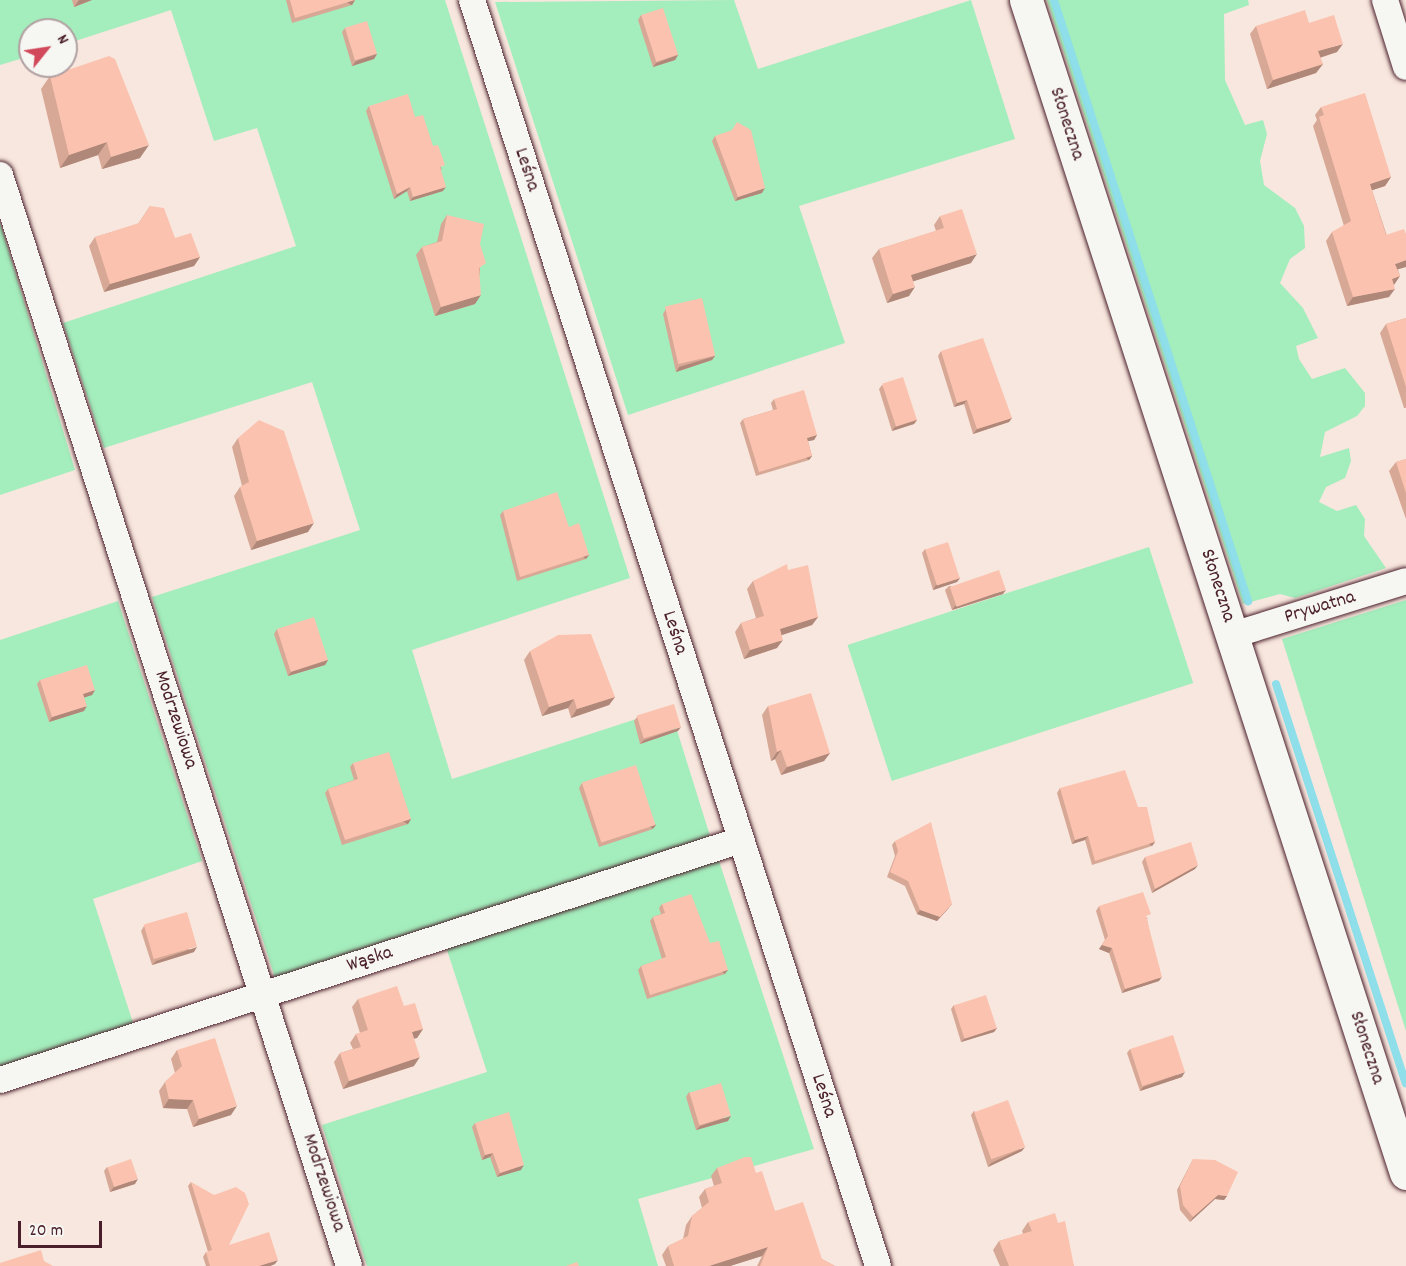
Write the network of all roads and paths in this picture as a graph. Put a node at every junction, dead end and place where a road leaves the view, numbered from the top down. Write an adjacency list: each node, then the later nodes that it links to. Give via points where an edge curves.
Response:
1 (472, 0): 8 (street, Leśna)
2 (1026, 0): 7 (main road, Słoneczna)
3 (1384, 0): 4 (street)
4 (1406, 67)
5 (0, 175): 9 (street, Modrzewiowa)
6 (1406, 581): 7 (street, Prywatna)
7 (1233, 635): 11 (main road, Słoneczna)
8 (741, 840): 9 (street, Wąska); 13 (street, Leśna)
9 (262, 995): 10 (street, Wąska); 12 (street, Modrzewiowa)
10 (0, 1080)
11 (1406, 1173)
12 (349, 1266)
13 (878, 1266)

